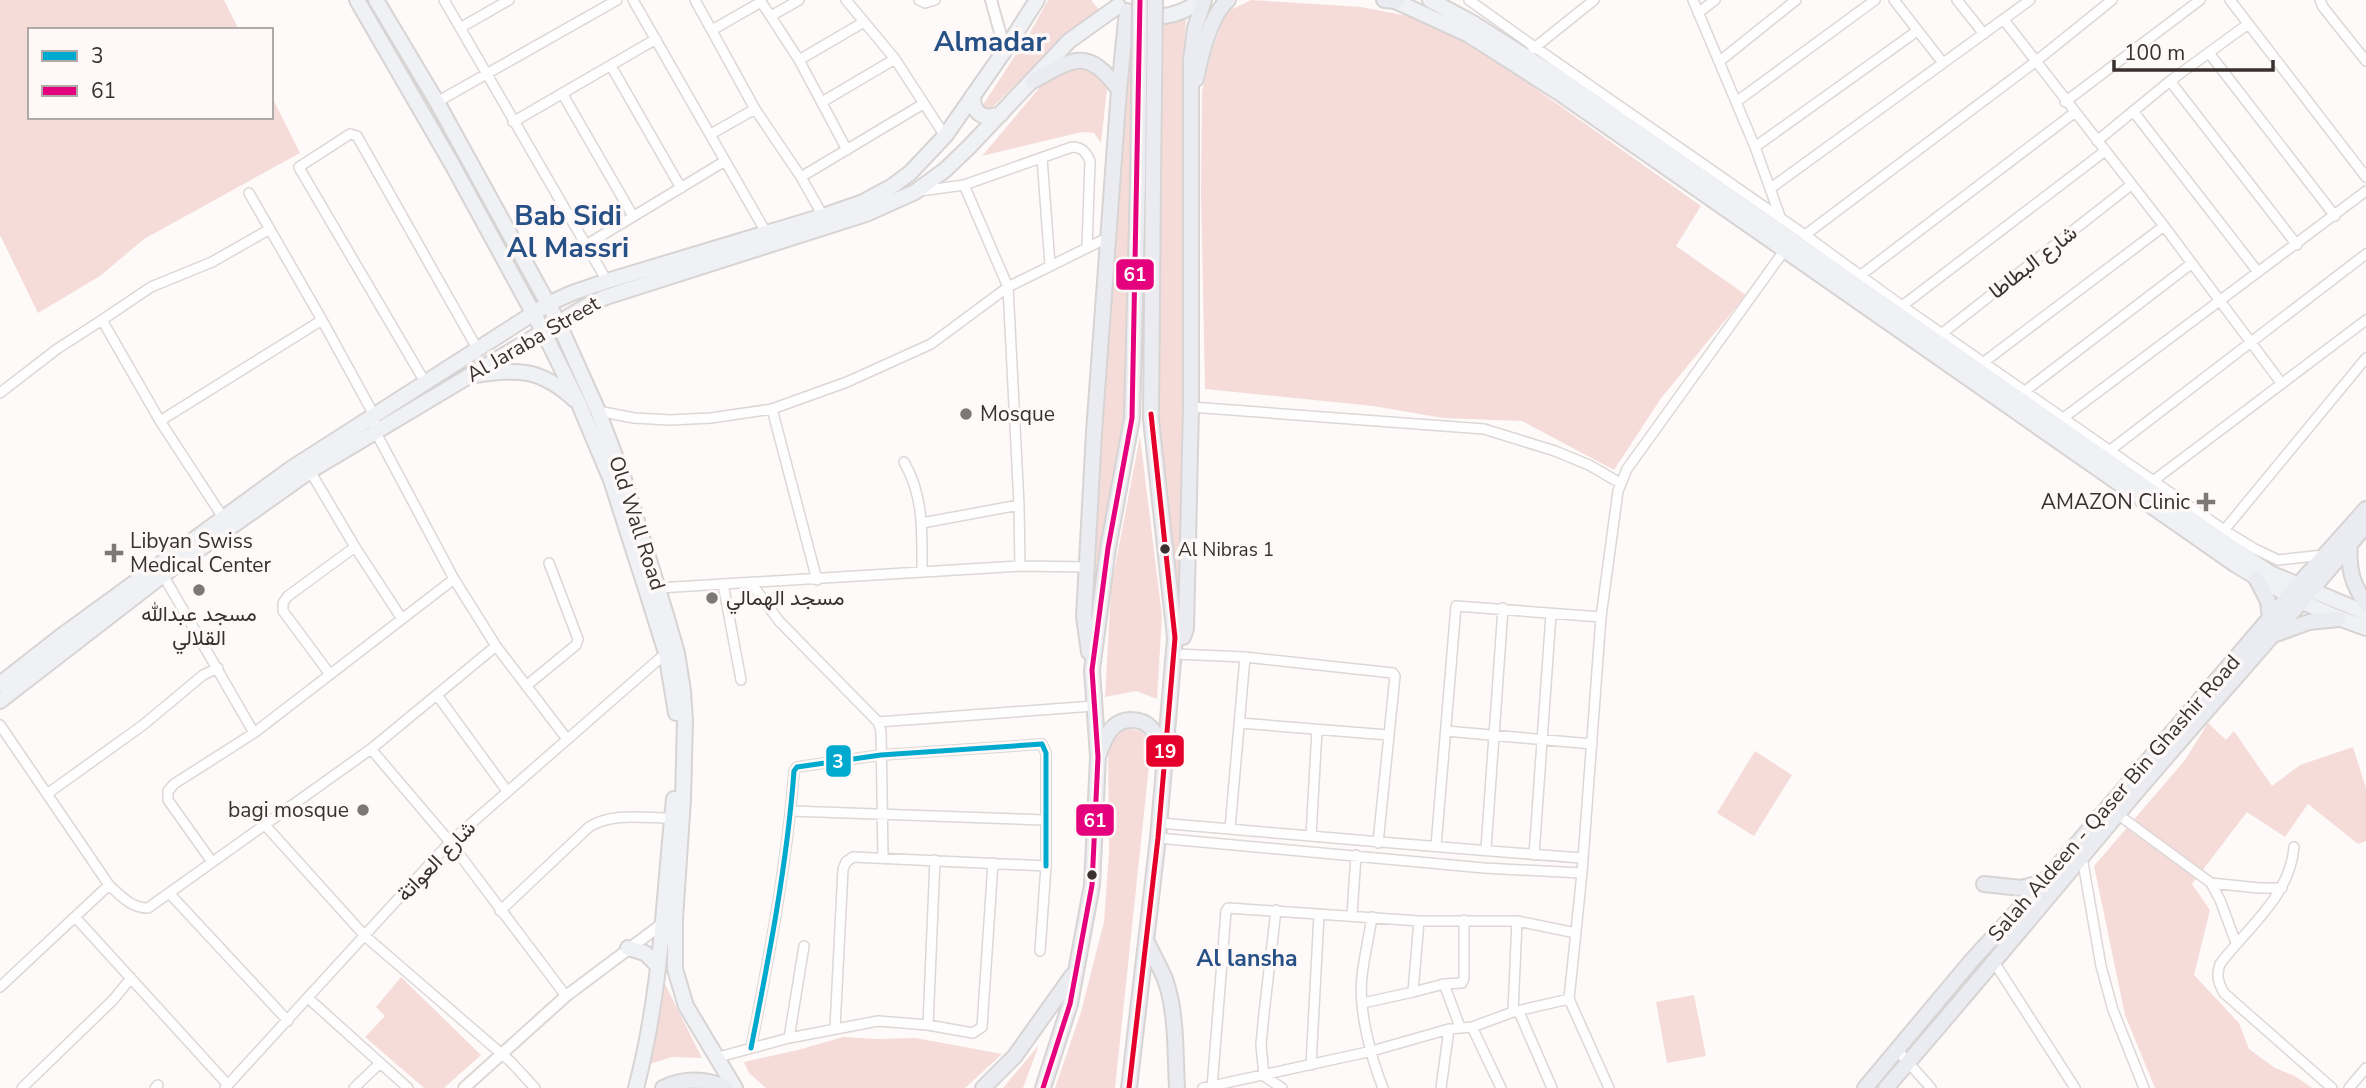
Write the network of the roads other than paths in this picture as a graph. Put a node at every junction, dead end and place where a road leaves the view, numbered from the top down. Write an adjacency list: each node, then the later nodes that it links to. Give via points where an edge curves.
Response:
1 (357, 0): 115 (main road, Old Wall Road)
2 (376, 0): 63 (main road, Old Wall Road)
3 (443, 0): 40 (street)
4 (508, 0): 40 (street)
5 (617, 0): 56 (street)
6 (633, 0): 44 (street)
7 (695, 0): 41 (street)
8 (799, 0): 36 (street)
9 (846, 0): 38 (street)
10 (919, 0): 11 (street)
11 (934, 0)
12 (991, 0): 46 (street)
13 (1140, 0): 84 (highway, bridge)
14 (1155, 0): 84 (highway, bridge)
15 (1203, 0): 34 (main road, via 1168,16 1147,17); 69 (highway, via 1191,60)
16 (1228, 0): 69 (highway, via 1208,35)
17 (1391, 0): 59 (main road, via 1469,35)
18 (1430, 0): 47 (main road)
19 (1469, 0): 45 (street)
20 (1693, 0): 35 (street)
21 (1715, 0): 35 (street)
22 (1796, 0): 51 (street)
23 (1875, 0): 65 (street)
24 (1894, 0): 42 (street)
25 (1957, 0): 43 (street)
26 (2112, 0): 53 (street)
27 (2200, 0): 66 (street)
28 (2230, 0): 39 (street)
29 (2320, 0): 52 (street)
30 (761, 1): 36 (street); 41 (street)
31 (1032, 1): 46 (main road, Al Jaraba Street)
32 (1587, 2): 45 (street)
33 (2024, 2): 37 (street)
34 (1118, 6): 57 (main road, Al Jaraba Street, via 1069,41); 60 (highway)
35 (1698, 13): 51 (street)
36 (771, 16): 50 (street)
37 (2004, 20): 43 (street); 53 (street)
38 (864, 22): 49 (street); 50 (street)
39 (2248, 24): 48 (street); 83 (street)
40 (460, 28): 56 (street)
41 (712, 30): 68 (street)
42 (1917, 31): 54 (street); 77 (street)
43 (1984, 34): 54 (street)
44 (656, 39): 55 (street); 74 (street)
45 (1536, 48): 47 (street); 95 (street)
46 (1005, 50): 62 (main road, Al Jaraba Street)
47 (1518, 51): 59 (main road)
48 (2209, 53): 58 (street); 94 (street)
49 (895, 59): 64 (street); 67 (street)
50 (799, 60): 64 (street)
51 (1720, 61): 65 (street)
52 (2366, 61)
53 (2035, 62): 66 (street); 99 (street)
54 (1943, 63): 88 (street)
55 (611, 66): 61 (street); 87 (street)
56 (488, 74): 63 (street); 73 (street)
57 (1033, 81): 60 (highway, via 1066,63 1088,61 1106,72); 72 (main road, Al Jaraba Street)
58 (2170, 81): 70 (street); 102 (street)
59 (1564, 88): 95 (main road); 104 (main road)
60 (1119, 90): 100 (highway)
61 (562, 93): 73 (street); 92 (street)
62 (973, 95): 72 (main road, via 976,113 984,117); 75 (main road, Al Jaraba Street)
63 (437, 102): 113 (main road, Old Wall Road)
64 (822, 102): 78 (street)
65 (1736, 102): 77 (street)
66 (2065, 102): 71 (street)
67 (923, 104): 75 (street); 78 (street)
68 (755, 108): 74 (street); 82 (street)
69 (1190, 111): 132 (highway)
70 (2133, 111): 76 (street); 108 (street)
71 (2074, 113): 76 (street); 109 (street)
72 (1001, 114): 90 (main road, Al Jaraba Street, via 953,163)
73 (513, 122): 101 (street)
74 (711, 134): 81 (street)
75 (945, 136): 93 (main road, Al Jaraba Street, via 891,187)
76 (2097, 141): 79 (street)
77 (1755, 147): 88 (street)
78 (847, 149): 82 (street)
79 (2105, 151): 86 (street); 114 (street)
80 (1042, 158): 85 (street); 103 (street, via 1072,147 1086,153 1090,161); 107 (street)
81 (725, 161): 87 (street); 98 (street)
82 (801, 177): 93 (street)
83 (2366, 177)
84 (1145, 180): 176 (highway, via 1151,419); 182 (highway, via 1132,418)
85 (964, 185): 90 (street); 111 (street)
86 (2131, 186): 96 (street); 121 (street, شارع البطاطا)
87 (681, 188): 92 (street)
88 (1771, 188): 95 (street)
89 (2366, 191): 94 (street)
90 (915, 192): 119 (main road, Al Jaraba Street, via 866,214 606,297)
91 (249, 194): 97 (street)
92 (633, 216): 101 (street)
93 (823, 216): 98 (main road, Al Jaraba Street)
94 (2335, 216): 102 (street)
95 (1779, 225): 99 (street); 121 (main road)
96 (2164, 226): 106 (street); 125 (street)
97 (270, 229): 116 (street, via 212,262 151,287); 117 (street)
98 (767, 234): 110 (main road, Al Jaraba Street)
99 (1805, 235): 109 (street)
100 (1109, 237): 103 (street); 155 (highway)
101 (586, 245): 110 (street)
102 (2297, 245): 108 (street)
103 (1087, 247): 107 (street)
104 (1784, 251): 143 (street); 158 (main road)
105 (2366, 254): 122 (street)
106 (2191, 264): 112 (street); 129 (street)
107 (1050, 265): 111 (street)
108 (2259, 272): 112 (street)
109 (1861, 275): 114 (street)
110 (607, 281): 113 (main road, Al Jaraba Street)
111 (1008, 288): 133 (street, via 931,344); 144 (street)
112 (2220, 301): 122 (street); 136 (street)
113 (548, 304): 115 (main road, Al Jaraba Street); 119 (main road, Old Wall Road)
114 (1902, 306): 121 (street)
115 (534, 313): 120 (main road, Old Wall Road); 123 (main road, Al Jaraba Street)
116 (102, 320): 130 (street); 137 (street)
117 (323, 320): 135 (street); 137 (street)
118 (2366, 320): 128 (street)
119 (558, 322): 120 (main road, Al Jaraba Street); 134 (main road, Old Wall Road)
120 (543, 331): 126 (main road, Al Jaraba Street); 131 (main road, Old Wall Road)
121 (1938, 337): 125 (street); 149 (main road)
122 (2250, 342): 128 (street); 139 (street)
123 (478, 350): 127 (main road, Al Jaraba Street); 127 (street, via 357,136 340,141 299,167)
124 (2366, 358): 149 (street)
125 (1984, 362): 129 (street)
126 (466, 376): 131 (main road, via 519,370 533,373 549,379); 138 (main road, Al Jaraba Street)
127 (425, 382): 135 (main road, Al Jaraba Street)
128 (2282, 384): 142 (street)
129 (2025, 391): 136 (street)
130 (0, 393)
131 (579, 404): 178 (main road, Old Wall Road, via 611,480)
132 (1191, 407): 143 (street, via 1484,429 1555,451); 176 (highway, via 1186,629 1183,637)
133 (772, 409): 134 (street, via 670,420); 160 (street)
134 (598, 411): 163 (main road, Old Wall Road)
135 (374, 415): 138 (street); 146 (main road, Al Jaraba Street, via 292,468)
136 (2062, 418): 139 (street)
137 (160, 421): 146 (street)
138 (375, 431): 141 (main road, Al Jaraba Street); 159 (street)
139 (2109, 451): 142 (street)
140 (904, 462): 147 (street, via 917,489)
141 (310, 471): 146 (main road, Al Jaraba Street); 151 (street)
142 (2153, 481): 149 (street)
143 (1620, 483): 170 (street)
144 (1019, 505): 147 (street); 154 (street)
145 (2366, 509): 152 (highway, Salah Aldeen - Qaser Bin Ghashir Road)
146 (226, 522): 157 (main road, Al Jaraba Street); 185 (main road, Al Jaraba Street)
147 (922, 523): 156 (street)
148 (2366, 525): 150 (highway, Salah Aldeen - Qaser Bin Ghashir Road)
149 (2221, 534): 152 (street, via 2278,560); 164 (main road, via 2270,573)
150 (2350, 544): 164 (highway, Salah Aldeen - Qaser Bin Ghashir Road); 166 (highway, via 2351,578)
151 (355, 547): 171 (street); 183 (street, via 283,603 284,611)
152 (2326, 554): 164 (highway, Salah Aldeen - Qaser Bin Ghashir Road)
153 (549, 563): 186 (street, via 578,639)
154 (1020, 566): 155 (street); 156 (street)
155 (1087, 567): 182 (highway, via 1084,617)
156 (922, 571): 160 (street)
157 (163, 575): 181 (street); 188 (main road, Al Jaraba Street)
158 (2256, 578): 165 (main road); 172 (highway, via 2268,601)
159 (454, 579): 171 (street); 177 (street)
160 (817, 580): 161 (street)
161 (751, 583): 162 (street); 190 (street, via 779,621)
162 (723, 584): 163 (street); 184 (street)
163 (658, 588): 243 (main road, Old Wall Road, via 677,653 685,721 683,799)
164 (2305, 588): 165 (highway, Salah Aldeen - Qaser Bin Ghashir Road); 168 (main road)
165 (2295, 600): 172 (highway, Salah Aldeen - Qaser Bin Ghashir Road); 173 (main road); 175 (highway, Salah Aldeen - Qaser Bin Ghashir Road)
166 (2366, 604)
167 (1503, 608): 169 (street); 194 (street, via 1456,606); 196 (street)
168 (2366, 612)
169 (1551, 614): 170 (street); 198 (street)
170 (1601, 617): 200 (street)
171 (402, 619): 183 (street)
172 (2270, 619): 208 (highway, Salah Aldeen - Qaser Bin Ghashir Road)
173 (2339, 619): 174 (main road); 175 (highway, via 2309,622)
174 (2366, 628)
175 (2275, 634): 208 (highway, Salah Aldeen - Qaser Bin Ghashir Road)
176 (1175, 638): 179 (highway)
177 (496, 646): 186 (street); 187 (street)
178 (666, 653): 199 (street, شارع العواتة); 210 (main road, Old Wall Road, via 677,725)
179 (1175, 654): 180 (street); 202 (highway)
180 (1245, 657): 191 (street); 197 (street, via 1393,673)
181 (218, 668): 195 (street); 206 (street, via 203,674 143,725)
182 (1092, 670): 189 (highway)
183 (329, 673): 195 (street)
184 (740, 680)
185 (0, 684)
186 (526, 686): 199 (street)
187 (437, 695): 201 (street); 205 (street)
188 (0, 701)
189 (1094, 706): 190 (street); 204 (highway)
190 (878, 722): 203 (street)
191 (1240, 723): 193 (street); 213 (street)
192 (0, 725): 206 (street)
193 (1317, 730): 197 (street); 215 (street)
194 (1446, 731): 196 (street); 218 (street)
195 (254, 733): 227 (street, via 168,791 168,800)
196 (1495, 734): 198 (street); 220 (street)
197 (1388, 735): 217 (street)
198 (1543, 738): 200 (street); 222 (street)
199 (567, 739): 205 (street, شارع العواتة)
200 (1592, 744): 225 (street)
201 (371, 749): 212 (street); 216 (street)
202 (1166, 754): 204 (highway, via 1150,726 1124,720 1109,731); 214 (highway)
203 (881, 755): 207 (street, via 795,768); 209 (street); 211 (street, via 1042,744 1046,753)
204 (1098, 757): 256 (highway, via 1092,886)
205 (507, 791): 216 (street, شارع العواتة)
206 (47, 794): 234 (street)
207 (791, 811): 209 (street); 273 (street)
208 (2113, 811): 224 (highway, Salah Aldeen - Qaser Bin Ghashir Road); 231 (highway, Salah Aldeen - Qaser Bin Ghashir Road); 232 (street)
209 (882, 814): 211 (street); 223 (street)
210 (672, 818): 238 (street, via 599,820); 243 (main road, Old Wall Road)
211 (1045, 820): 229 (street)
212 (264, 824): 227 (street); 248 (street)
213 (1230, 829): 214 (street); 215 (street)
214 (1159, 831): 221 (street); 249 (highway)
215 (1311, 836): 217 (street)
216 (450, 842): 238 (street); 248 (street, شارع العواتة)
217 (1378, 843): 218 (street)
218 (1436, 845): 220 (street)
219 (2294, 847): 235 (street)
220 (1486, 849): 222 (street)
221 (1356, 855): 230 (street); 240 (street)
222 (1534, 855): 225 (street)
223 (883, 857): 226 (street); 270 (street, via 853,857 843,869)
224 (2082, 857): 254 (highway, Salah Aldeen - Qaser Bin Ghashir Road); 308 (street, via 2101,966)
225 (1583, 859): 230 (street)
226 (935, 860): 228 (street); 267 (street)
227 (212, 862): 236 (street)
228 (993, 863): 229 (street); 267 (street, via 982,1027 973,1033)
229 (1046, 866): 253 (street)
230 (1582, 873): 247 (street)
231 (2045, 881): 233 (highway, via 2021,888); 274 (highway, Salah Aldeen - Qaser Bin Ghashir Road)
232 (2211, 883): 235 (street); 250 (street)
233 (1984, 884)
234 (109, 885): 236 (street, via 139,908 155,905); 241 (street)
235 (2282, 888): 250 (street)
236 (170, 894): 266 (street)
237 (1276, 910): 239 (street); 282 (street, via 1261,1045); 284 (street, via 1226,909)
238 (500, 911): 261 (street)
239 (1319, 915): 240 (street); 280 (street)
240 (1352, 915): 242 (street)
241 (75, 916): 257 (street); 259 (street)
242 (1373, 917): 246 (street); 264 (street, via 1361,979)
243 (669, 920): 252 (street); 255 (main road, Old Wall Road); 277 (main road, Old Wall Road, via 679,986)
244 (1464, 920): 245 (street); 246 (street); 258 (street, via 1464,978 1462,983)
245 (1517, 921): 247 (street); 265 (street)
246 (1419, 922): 260 (street)
247 (1576, 933): 263 (street)
248 (365, 936): 262 (street, شارع العواتة); 276 (street)
249 (1147, 942): 296 (highway); 297 (highway, via 1169,995)
250 (2236, 943): 309 (street, via 2217,972 2224,993)
251 (804, 946): 272 (street)
252 (628, 948): 255 (main road, via 645,953); 261 (street)
253 (1040, 951)
254 (1994, 962): 278 (highway, Salah Aldeen - Qaser Bin Ghashir Road); 307 (street)
255 (658, 966): 290 (main road, Old Wall Road)
256 (1075, 972): 294 (highway, via 1015,1056); 295 (highway, via 1070,1004)
257 (131, 978): 283 (street); 285 (street)
258 (1444, 984): 260 (street); 268 (street)
259 (0, 987)
260 (1413, 992): 264 (street)
261 (566, 996): 276 (street)
262 (309, 998): 266 (street, شارع العواتة); 279 (street)
263 (1569, 999): 265 (street); 303 (street)
264 (1363, 1003): 275 (street)
265 (1516, 1012): 269 (street); 302 (street)
266 (288, 1021): 283 (street, شارع العواتة)
267 (928, 1025): 270 (street, via 878,1021)
268 (1460, 1027): 269 (street); 271 (street)
269 (1472, 1027): 301 (street)
270 (835, 1028): 272 (street)
271 (1448, 1029): 275 (street); 300 (street)
272 (789, 1038): 273 (street)
273 (751, 1048): 277 (street)
274 (1897, 1050): 278 (street); 304 (highway, Salah Aldeen - Qaser Bin Ghashir Road)
275 (1373, 1051): 280 (street); 299 (street)
276 (501, 1055): 288 (street); 289 (street)
277 (715, 1058): 293 (main road, Old Wall Road)
278 (1908, 1062): 305 (highway, Salah Aldeen - Qaser Bin Ghashir Road); 306 (street)
279 (380, 1063): 286 (street); 287 (street)
280 (1311, 1065): 282 (street)
281 (2366, 1068): 310 (street)
282 (1264, 1076): 284 (street); 298 (street)
283 (227, 1086)
284 (1209, 1087)
285 (22, 1088)
286 (354, 1088)
287 (408, 1088)
288 (464, 1088)
289 (535, 1088)
290 (636, 1088)
291 (663, 1088): 292 (highway, via 691,1080)
292 (726, 1088)
293 (735, 1088)
294 (983, 1088)
295 (1043, 1088)
296 (1129, 1088)
297 (1177, 1088)
298 (1282, 1088)
299 (1383, 1088)
300 (1441, 1088)
301 (1501, 1088)
302 (1552, 1088)
303 (1609, 1088)
304 (1865, 1088)
305 (1886, 1088)
306 (1931, 1088)
307 (2075, 1088)
308 (2144, 1088)
309 (2332, 1088)
310 (2348, 1088)

